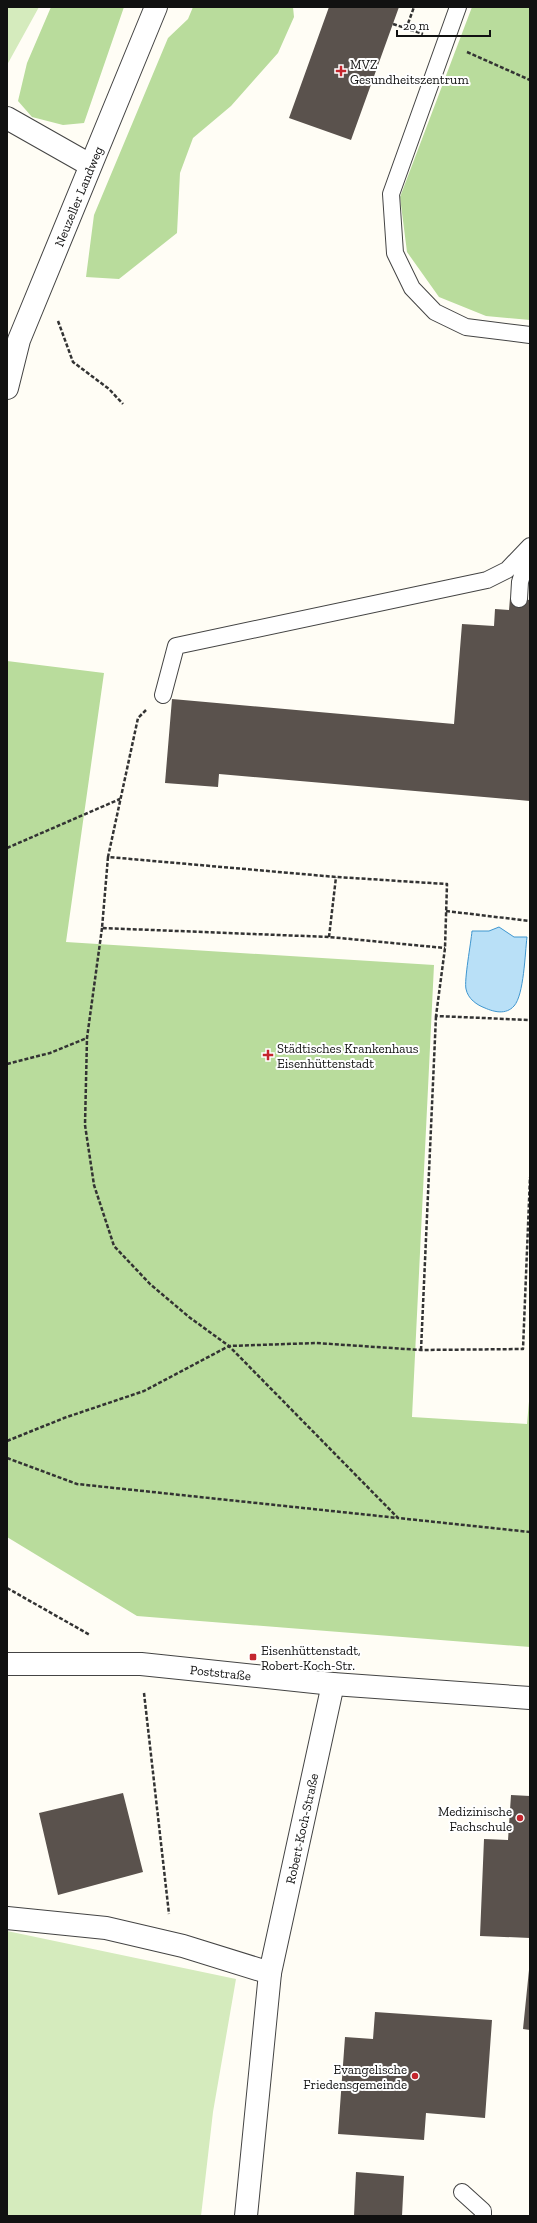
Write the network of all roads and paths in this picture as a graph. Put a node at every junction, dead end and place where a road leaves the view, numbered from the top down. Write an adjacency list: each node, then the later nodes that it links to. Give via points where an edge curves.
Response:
1 (156, 7): 9 (street, Neuzeller Landweg)
2 (414, 7): 5 (path)
3 (458, 7): 6 (lane)
4 (393, 24): 5 (path)
5 (406, 29): 6 (path)
6 (444, 43): 7 (path); 11 (lane, via 391,194 395,253 412,288 435,312 466,327)
7 (530, 80)
8 (7, 118): 9 (street)
9 (90, 165): 10 (street, Neuzeller Landweg)
10 (43, 281): 12 (street, Neuzeller Landweg, via 19,340); 13 (path, via 73,362 109,389)
11 (530, 335)
12 (7, 388)
13 (123, 404)
14 (530, 547): 15 (lane); 17 (lane, via 507,570 487,580 176,646)
15 (525, 582): 16 (lane)
16 (519, 599)
17 (163, 695): 18 (path, via 138,718)
18 (120, 799): 19 (path); 20 (path)
19 (7, 848)
20 (108, 857): 21 (path); 24 (path)
21 (336, 877): 22 (path, via 447,884); 25 (path)
22 (446, 911): 23 (path); 26 (path)
23 (530, 921)
24 (102, 928): 25 (path); 29 (path)
25 (329, 937): 26 (path)
26 (445, 948): 27 (path)
27 (436, 1016): 28 (path); 33 (path)
28 (530, 1020)
29 (87, 1038): 30 (path, via 50,1053); 32 (path, via 85,1125 94,1184 114,1246 150,1284)
30 (7, 1064)
31 (530, 1177): 33 (path, via 523,1349)
32 (229, 1346): 33 (path, via 316,1343); 34 (path, via 144,1391 64,1418); 36 (path)
33 (421, 1350)
34 (7, 1442)
35 (7, 1458): 36 (path, via 77,1484)
36 (398, 1518): 37 (path)
37 (530, 1532)
38 (7, 1588): 39 (path)
39 (94, 1638)
40 (7, 1664): 41 (street, Poststraße)
41 (141, 1664): 42 (street, Poststraße); 45 (path)
42 (333, 1684): 43 (street, Poststraße); 46 (street, Robert-Koch-Straße)
43 (530, 1698)
44 (7, 1918): 45 (street, via 106,1928)
45 (172, 1943): 46 (street)
46 (270, 1973): 48 (street, Robert-Koch-Straße)
47 (462, 2192): 49 (lane, via 483,2211)
48 (246, 2216)
49 (483, 2216)

